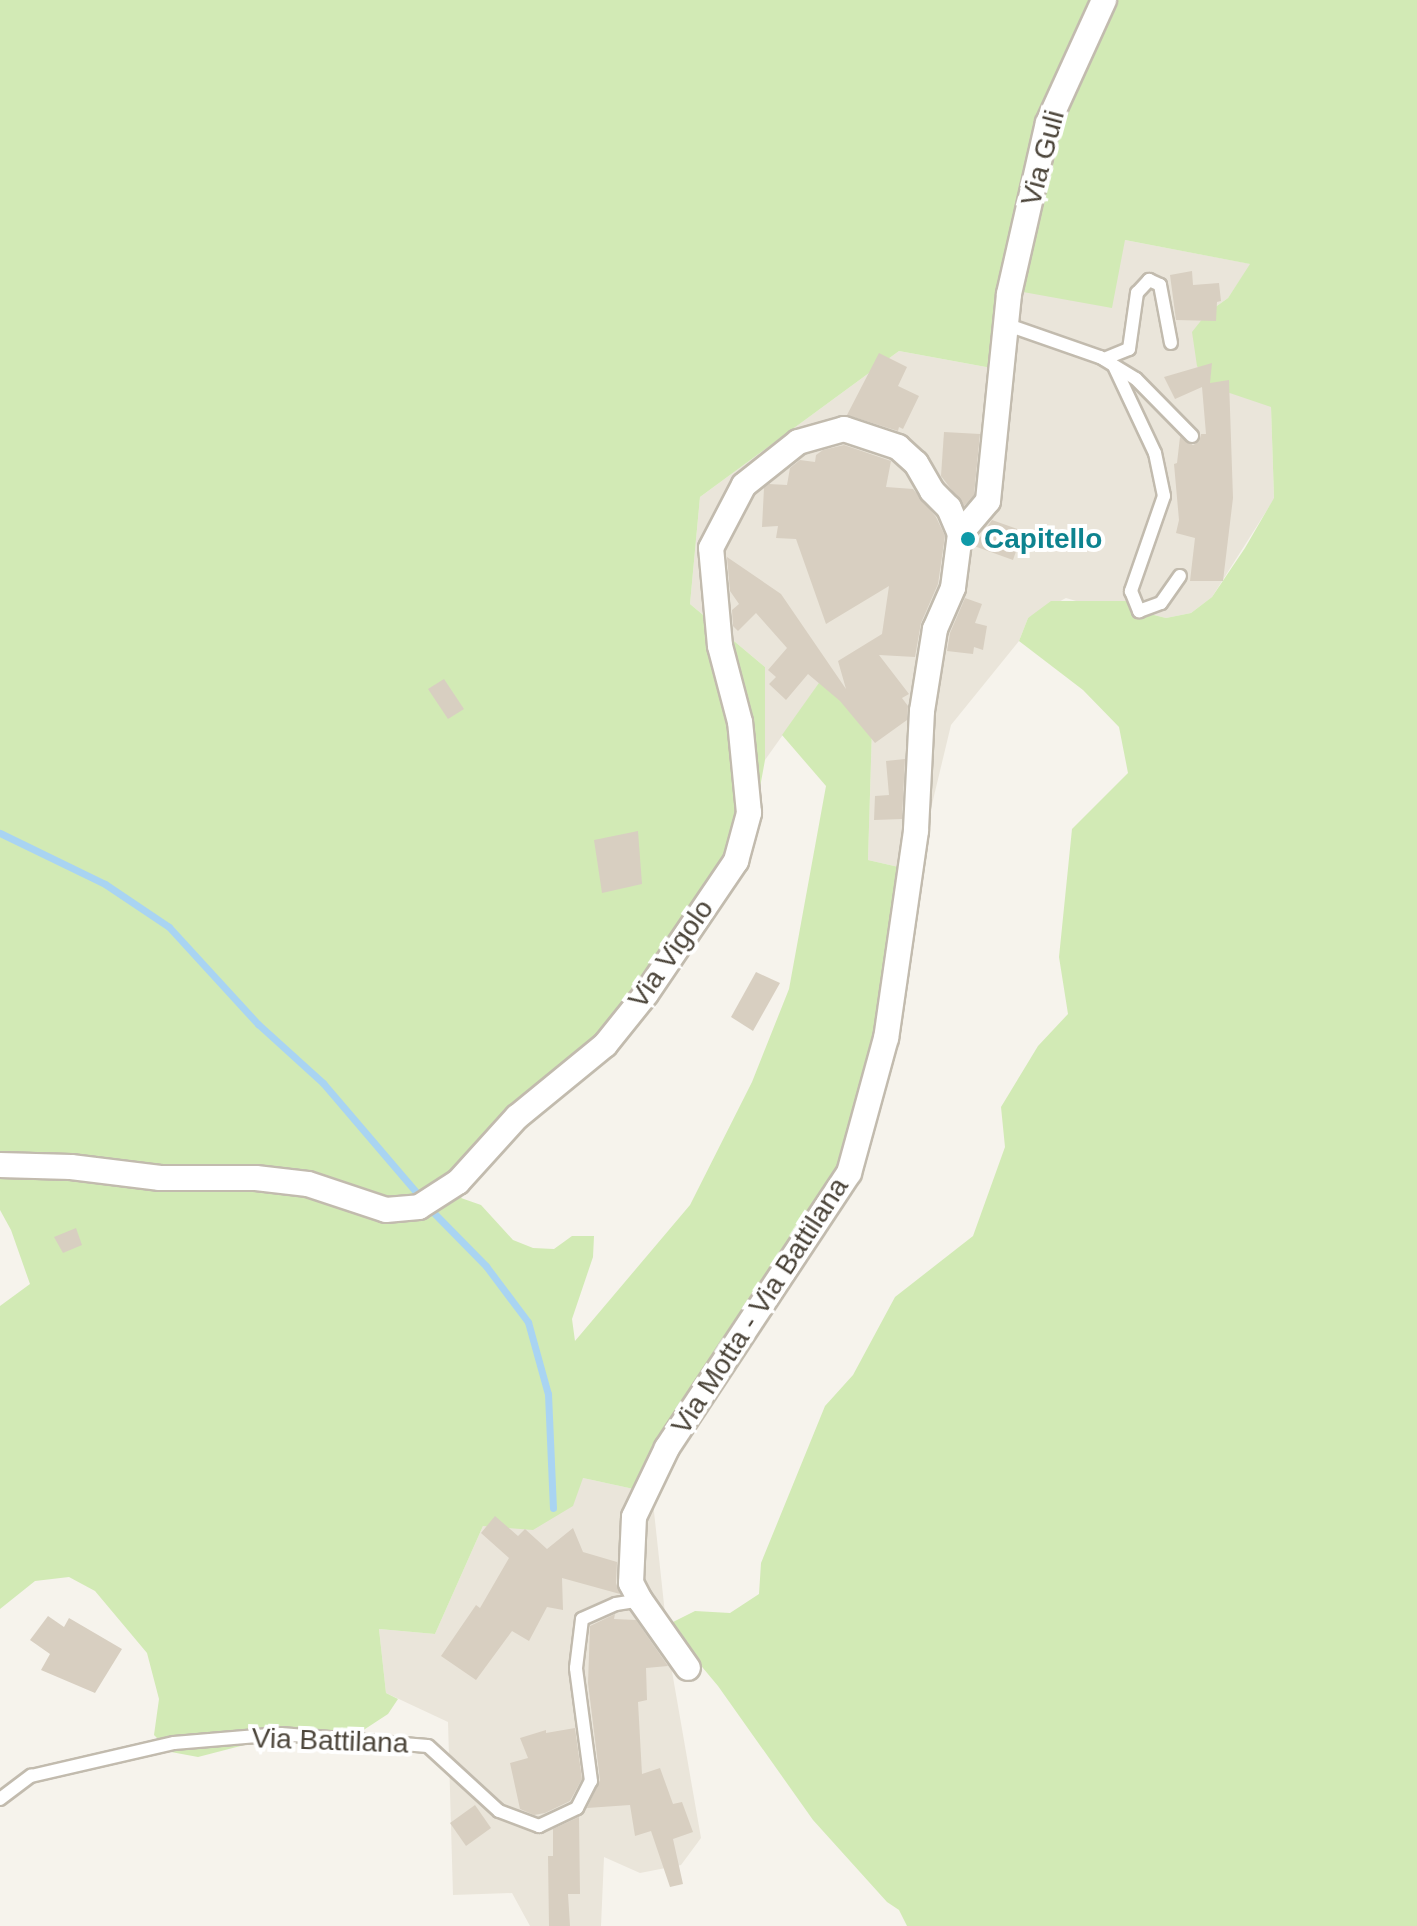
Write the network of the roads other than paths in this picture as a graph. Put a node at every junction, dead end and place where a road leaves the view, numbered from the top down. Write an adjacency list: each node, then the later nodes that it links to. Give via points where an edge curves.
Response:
1 (1104, 0): 2 (street, Via Guli, via 1048,123)
2 (1005, 324): 4 (lane); 6 (street, via 988,501)
3 (1171, 343): 4 (lane, via 1160,285 1149,280 1137,293 1129,349)
4 (1109, 362): 5 (lane, via 1136,379); 7 (lane, via 1155,453 1164,496 1131,591 1139,611 1161,603)
5 (1192, 436)
6 (960, 534): 8 (street, Via Vigolo, via 949,508 916,463 898,447 844,429 798,442 744,485 711,548 720,646 740,722 749,813 736,861 605,1045 517,1117 458,1182 419,1207 386,1210 308,1184); 9 (street, Via Motta - Via Battilana, via 953,588 935,629 922,711 916,831 886,1038 849,1173 667,1448 634,1517 631,1583)
7 (1180, 576)
8 (0, 1165)
9 (640, 1600): 10 (street); 11 (lane, Via Battilana, via 582,1619 576,1668 591,1781 577,1808 539,1826 499,1811 428,1746 281,1734 174,1743 31,1776)
10 (688, 1668)
11 (0, 1799)

